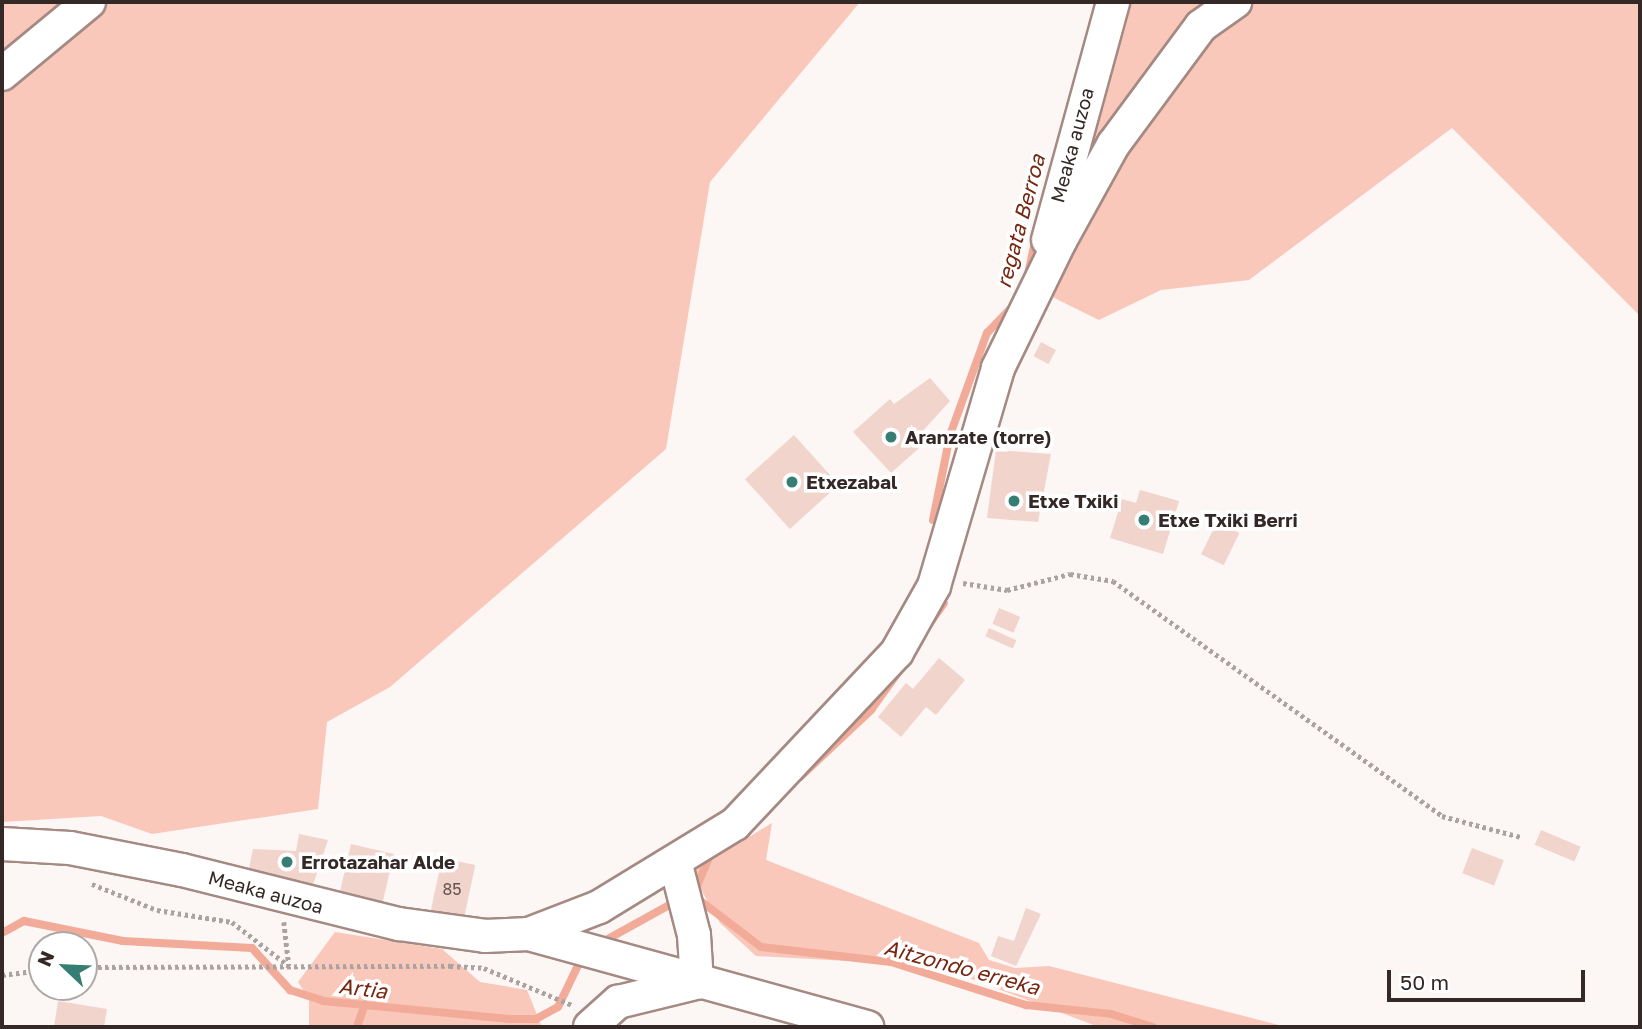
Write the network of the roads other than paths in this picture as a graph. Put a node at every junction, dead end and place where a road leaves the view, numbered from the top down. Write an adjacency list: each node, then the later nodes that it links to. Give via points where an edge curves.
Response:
1 (89, 2): 4 (street)
2 (1113, 2): 5 (street, Meaka auzoa)
3 (1235, 2): 5 (street, via 1201,26 1113,145)
4 (2, 74)
5 (1036, 289): 7 (street, via 972,440 938,569 897,652)
6 (2, 844): 8 (street, Meaka auzoa, via 71,848 399,924 485,936)
7 (680, 878): 8 (street); 9 (street, via 695,935)
8 (530, 934): 9 (street)
9 (697, 983): 10 (street, via 641,992); 11 (street)
10 (595, 1022)
11 (867, 1027)

